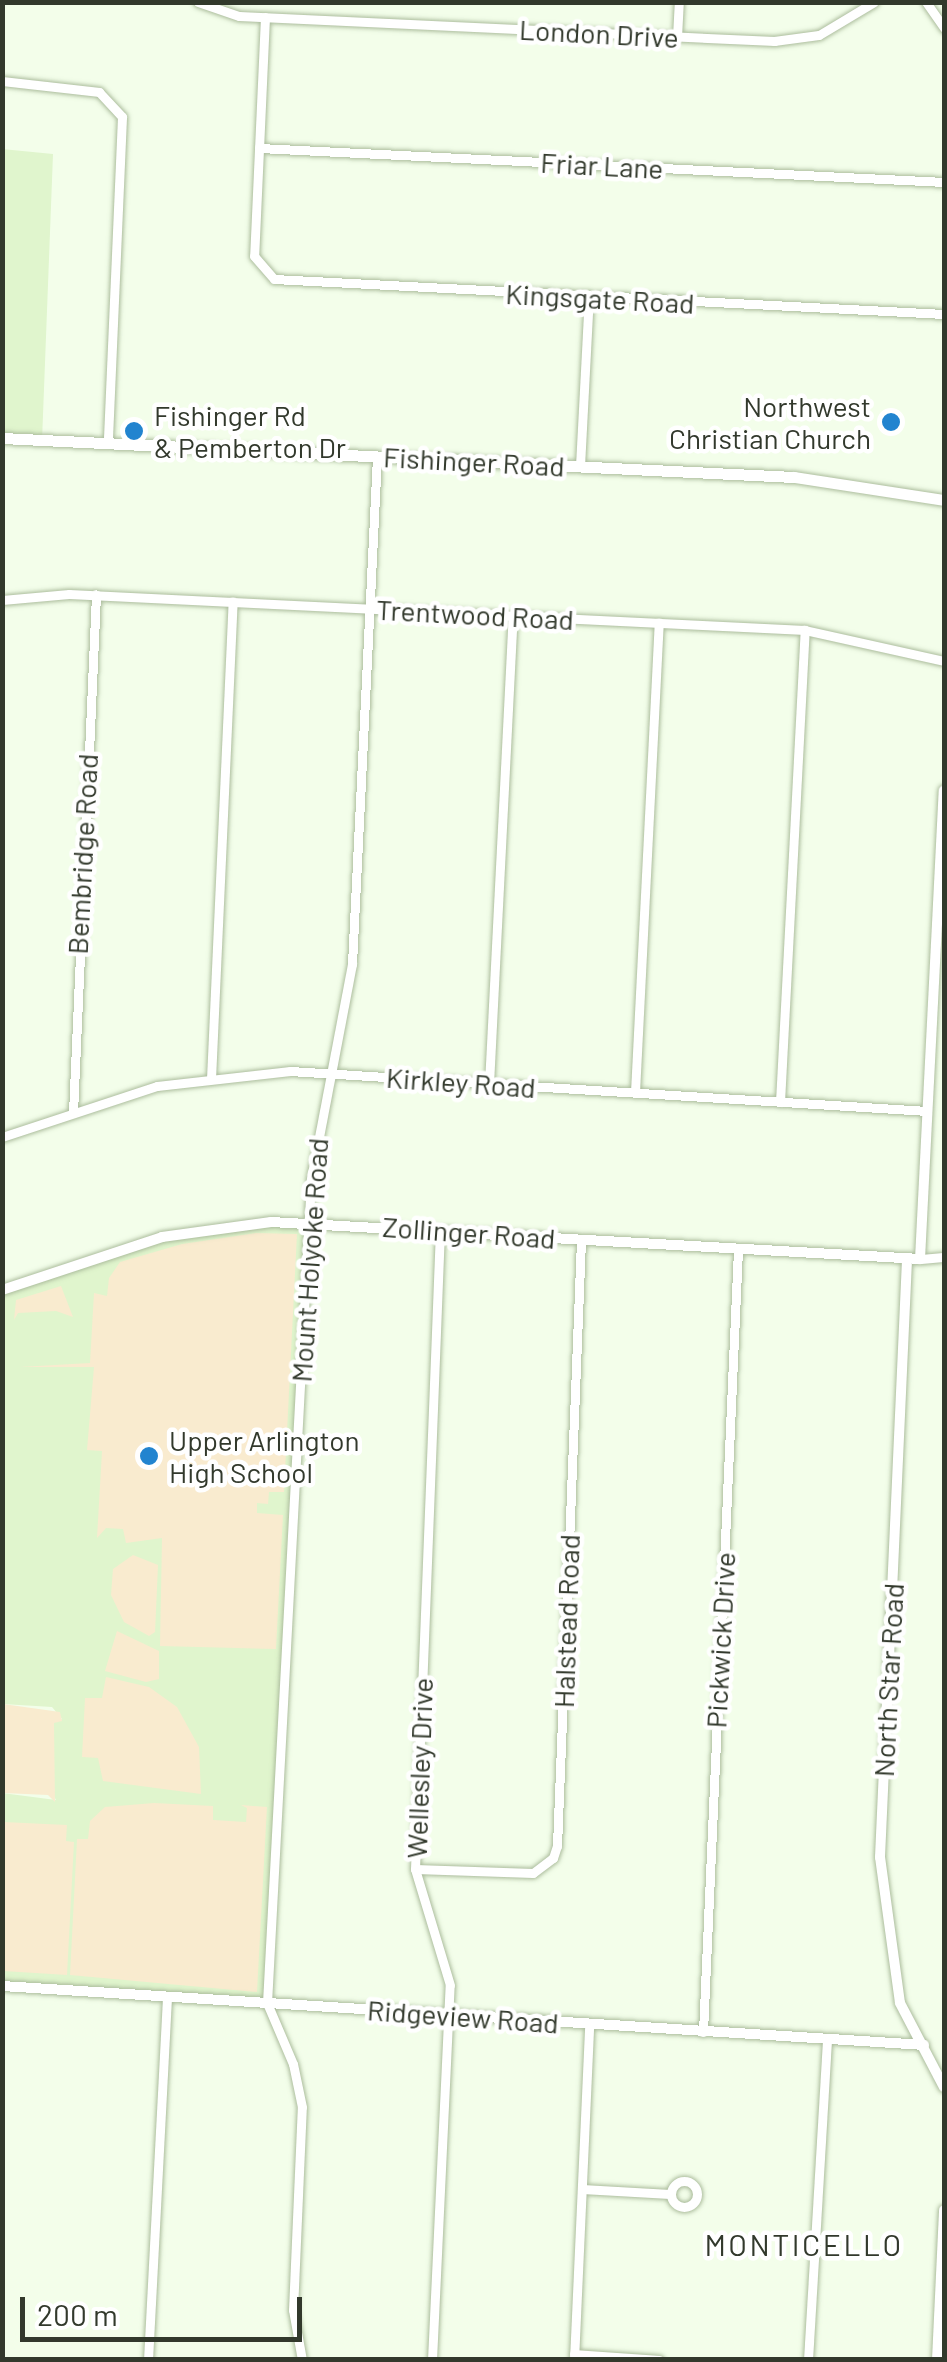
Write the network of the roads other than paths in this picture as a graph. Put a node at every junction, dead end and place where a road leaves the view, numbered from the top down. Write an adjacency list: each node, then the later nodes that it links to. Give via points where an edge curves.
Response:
1 (198, 2): 5 (street, London Drive, via 219,14)
2 (679, 2): 7 (street)
3 (874, 2): 7 (street, London Drive, via 838,26 799,39)
4 (926, 2): 6 (street)
5 (265, 17): 7 (street, London Drive); 9 (street)
6 (944, 28)
7 (677, 37)
8 (2, 82): 14 (street, via 99,92 122,117)
9 (258, 148): 10 (street, Friar Lane); 11 (street, Kingsgate Road, via 254,242 260,268 291,282)
10 (944, 182)
11 (588, 298): 12 (street, Kingsgate Road); 16 (street)
12 (944, 314)
13 (2, 438): 14 (main road, Fishinger Road)
14 (108, 444): 15 (main road, Fishinger Road)
15 (377, 456): 16 (main road, Fishinger Road); 21 (street, Mount Holyoke Road)
16 (580, 466): 17 (main road, Fishinger Road, via 794,476)
17 (944, 500)
18 (96, 595): 19 (street, Trentwood Road); 20 (street, Trentwood Road); 34 (street, Bembridge Road, via 69,1090)
19 (2, 600)
20 (233, 602): 21 (street, Trentwood Road); 29 (street)
21 (371, 609): 22 (street, Trentwood Road); 28 (street, Mount Holyoke Road, via 352,964)
22 (514, 616): 23 (street, Trentwood Road); 30 (street)
23 (659, 622): 24 (street, Trentwood Road); 31 (street)
24 (805, 630): 25 (street, Trentwood Road); 32 (street)
25 (944, 661)
26 (944, 791): 27 (street)
27 (944, 817): 33 (street)
28 (332, 1074): 29 (street, Kirkley Road); 30 (street, Kirkley Road); 36 (street, Mount Holyoke Road)
29 (211, 1079): 34 (street, Kirkley Road, via 158,1086)
30 (490, 1084): 31 (street, Kirkley Road)
31 (635, 1092): 32 (street, Kirkley Road)
32 (780, 1102): 33 (street, Kirkley Road)
33 (927, 1110): 42 (street)
34 (73, 1113): 35 (street, Kirkley Road)
35 (2, 1137)
36 (308, 1222): 37 (street, Zollinger Road); 43 (street, Zollinger Road, via 190,1230); 47 (street, Mount Holyoke Road)
37 (440, 1230): 38 (street, Zollinger Road); 44 (street, Wellesley Drive)
38 (581, 1240): 39 (street, Zollinger Road); 44 (street, Halstead Road, via 554,1858 533,1873)
39 (738, 1249): 41 (street, Zollinger Road); 50 (street, Pickwick Drive)
40 (944, 1258): 42 (street, Zollinger Road)
41 (908, 1260): 42 (street, Zollinger Road); 52 (street, North Star Road, via 880,1857 897,1992)
42 (920, 1260)
43 (2, 1290)
44 (416, 1869): 48 (street, Wellesley Drive, via 448,1968)
45 (2, 1986): 46 (street, Ridgeview Road)
46 (168, 1997): 47 (street, Ridgeview Road); 58 (street)
47 (266, 2003): 48 (street, Ridgeview Road); 59 (street, Mount Holyoke Road, via 293,2064 302,2108 293,2310)
48 (448, 2015): 49 (street, Ridgeview Road); 60 (street, Wellesley Drive)
49 (589, 2025): 50 (street, Ridgeview Road); 54 (street)
50 (703, 2032): 51 (street, Ridgeview Road)
51 (827, 2039): 52 (street, Ridgeview Road); 62 (street)
52 (924, 2045): 53 (street, North Star Road)
53 (944, 2087)
54 (582, 2189): 55 (street); 57 (street)
55 (670, 2194)
56 (944, 2210): 63 (street)
57 (574, 2357): 61 (street)
58 (148, 2360)
59 (302, 2360)
60 (432, 2360)
61 (659, 2360)
62 (808, 2360)
63 (937, 2360)

